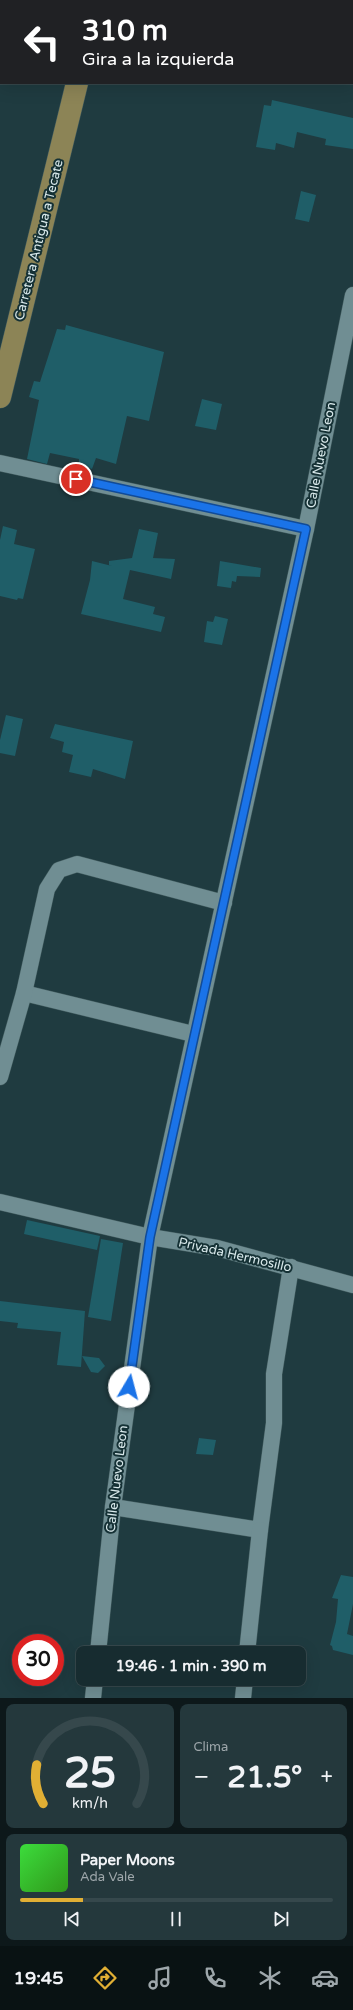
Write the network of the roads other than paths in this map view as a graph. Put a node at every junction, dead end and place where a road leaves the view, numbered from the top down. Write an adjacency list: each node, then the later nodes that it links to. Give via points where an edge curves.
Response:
1 (77, 84): 3 (main road, Carretera Antigua a Tecate)
2 (353, 295): 5 (street, Calle Nuevo Leon)
3 (0, 397)
4 (0, 462): 5 (street)
5 (306, 529): 6 (street, Calle Nuevo Leon)
6 (224, 903): 7 (street, via 77,864 60,870 47,889); 8 (street, Calle Nuevo Leon)
7 (24, 993): 8 (street); 9 (street)
8 (193, 1034): 11 (street, Calle Nuevo Leon)
9 (0, 1077)
10 (0, 1202): 11 (street, Privada Hermosillo)
11 (150, 1237): 12 (street, Privada Hermosillo, via 217,1248); 14 (street, Calle Nuevo Leon)
12 (291, 1267): 13 (street, Privada Hermosillo); 15 (street, via 274,1374 274,1423)
13 (353, 1285)
14 (113, 1507): 15 (street); 16 (street, Calle Nuevo Leon)
15 (260, 1530): 17 (street)
16 (99, 1646)
17 (248, 1646)
18 (94, 1686): 20 (street)
19 (244, 1686): 21 (street)
20 (93, 1698)
21 (243, 1698)

